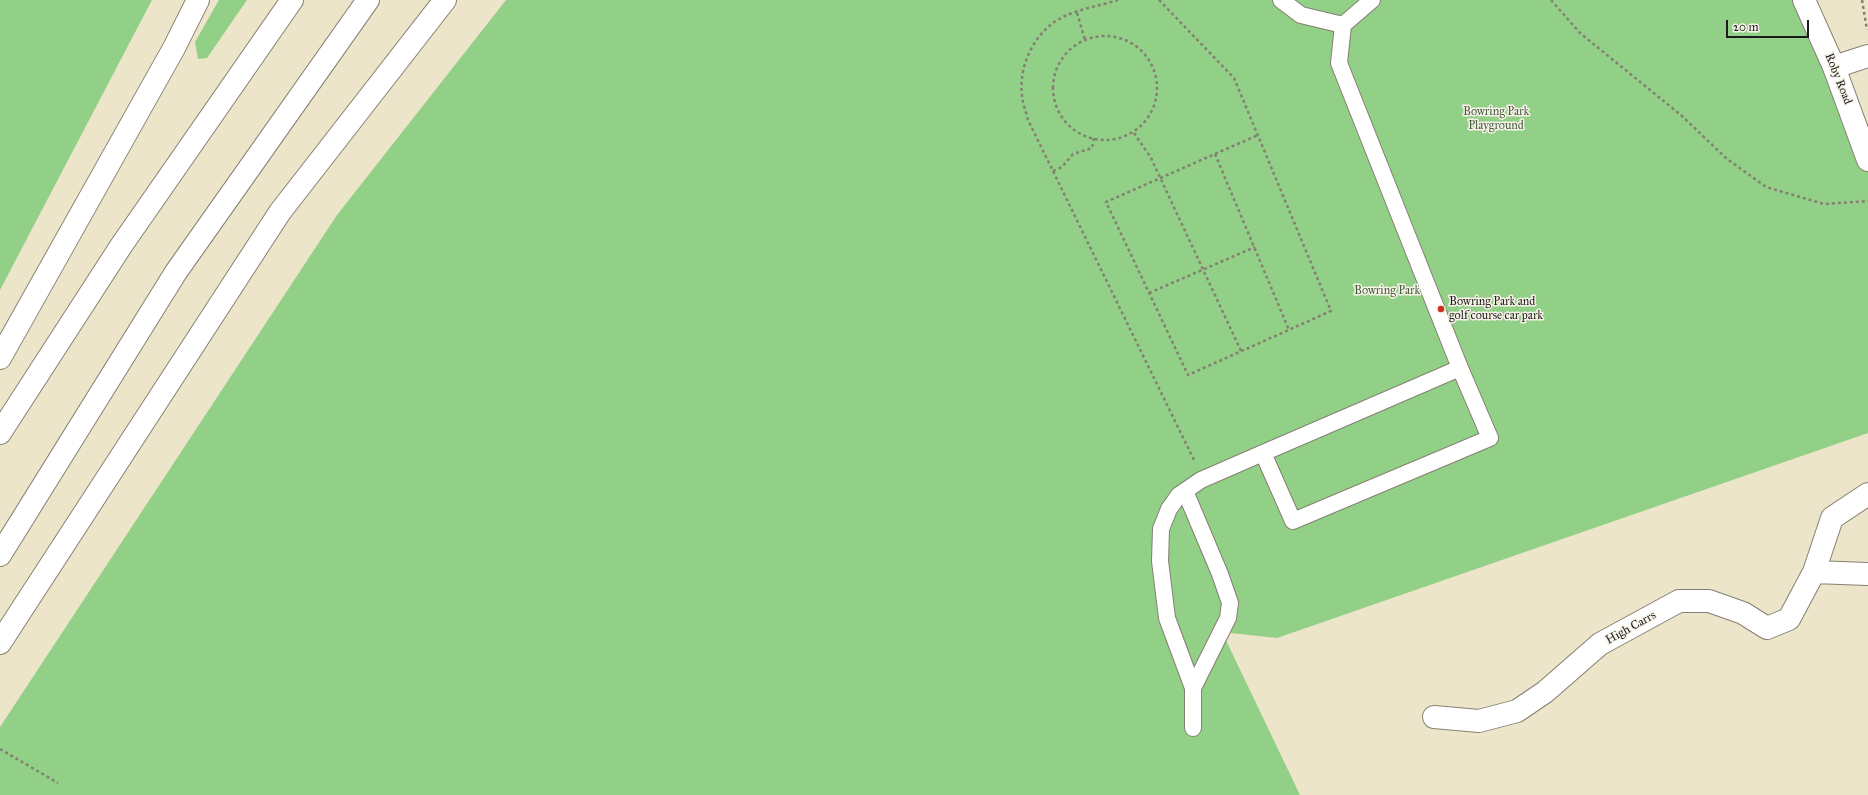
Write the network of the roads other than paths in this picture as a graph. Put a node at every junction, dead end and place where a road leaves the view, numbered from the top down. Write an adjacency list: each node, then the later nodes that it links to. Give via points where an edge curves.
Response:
1 (198, 0): 12 (main road)
2 (292, 0): 14 (main road, via 121,246)
3 (368, 0): 18 (main road, via 176,272)
4 (445, 0): 21 (main road, via 280,212)
5 (1281, 0): 8 (lane, via 1301,15)
6 (1372, 0): 8 (lane)
7 (1804, 0): 10 (main road, Roby Road)
8 (1343, 25): 13 (lane, via 1339,63)
9 (1868, 56): 10 (main road)
10 (1834, 67): 11 (main road, Roby Road)
11 (1868, 160)
12 (0, 358)
13 (1460, 368): 15 (lane); 15 (lane, via 1490,438 1293,521)
14 (0, 433)
15 (1263, 453): 16 (lane, via 1201,480)
16 (1184, 491): 22 (lane, via 1178,495 1169,509 1162,529 1160,561 1167,618); 22 (lane, via 1230,603 1228,618)
17 (1868, 494): 19 (main road, High Carrs, via 1832,518)
18 (0, 555)
19 (1814, 572): 20 (main road); 23 (main road, High Carrs, via 1789,619 1767,628 1743,613 1709,602 1679,601 1600,644 1545,692 1517,711 1479,721)
20 (1868, 574)
21 (0, 643)
22 (1193, 688): 24 (lane)
23 (1434, 717)
24 (1193, 728)

